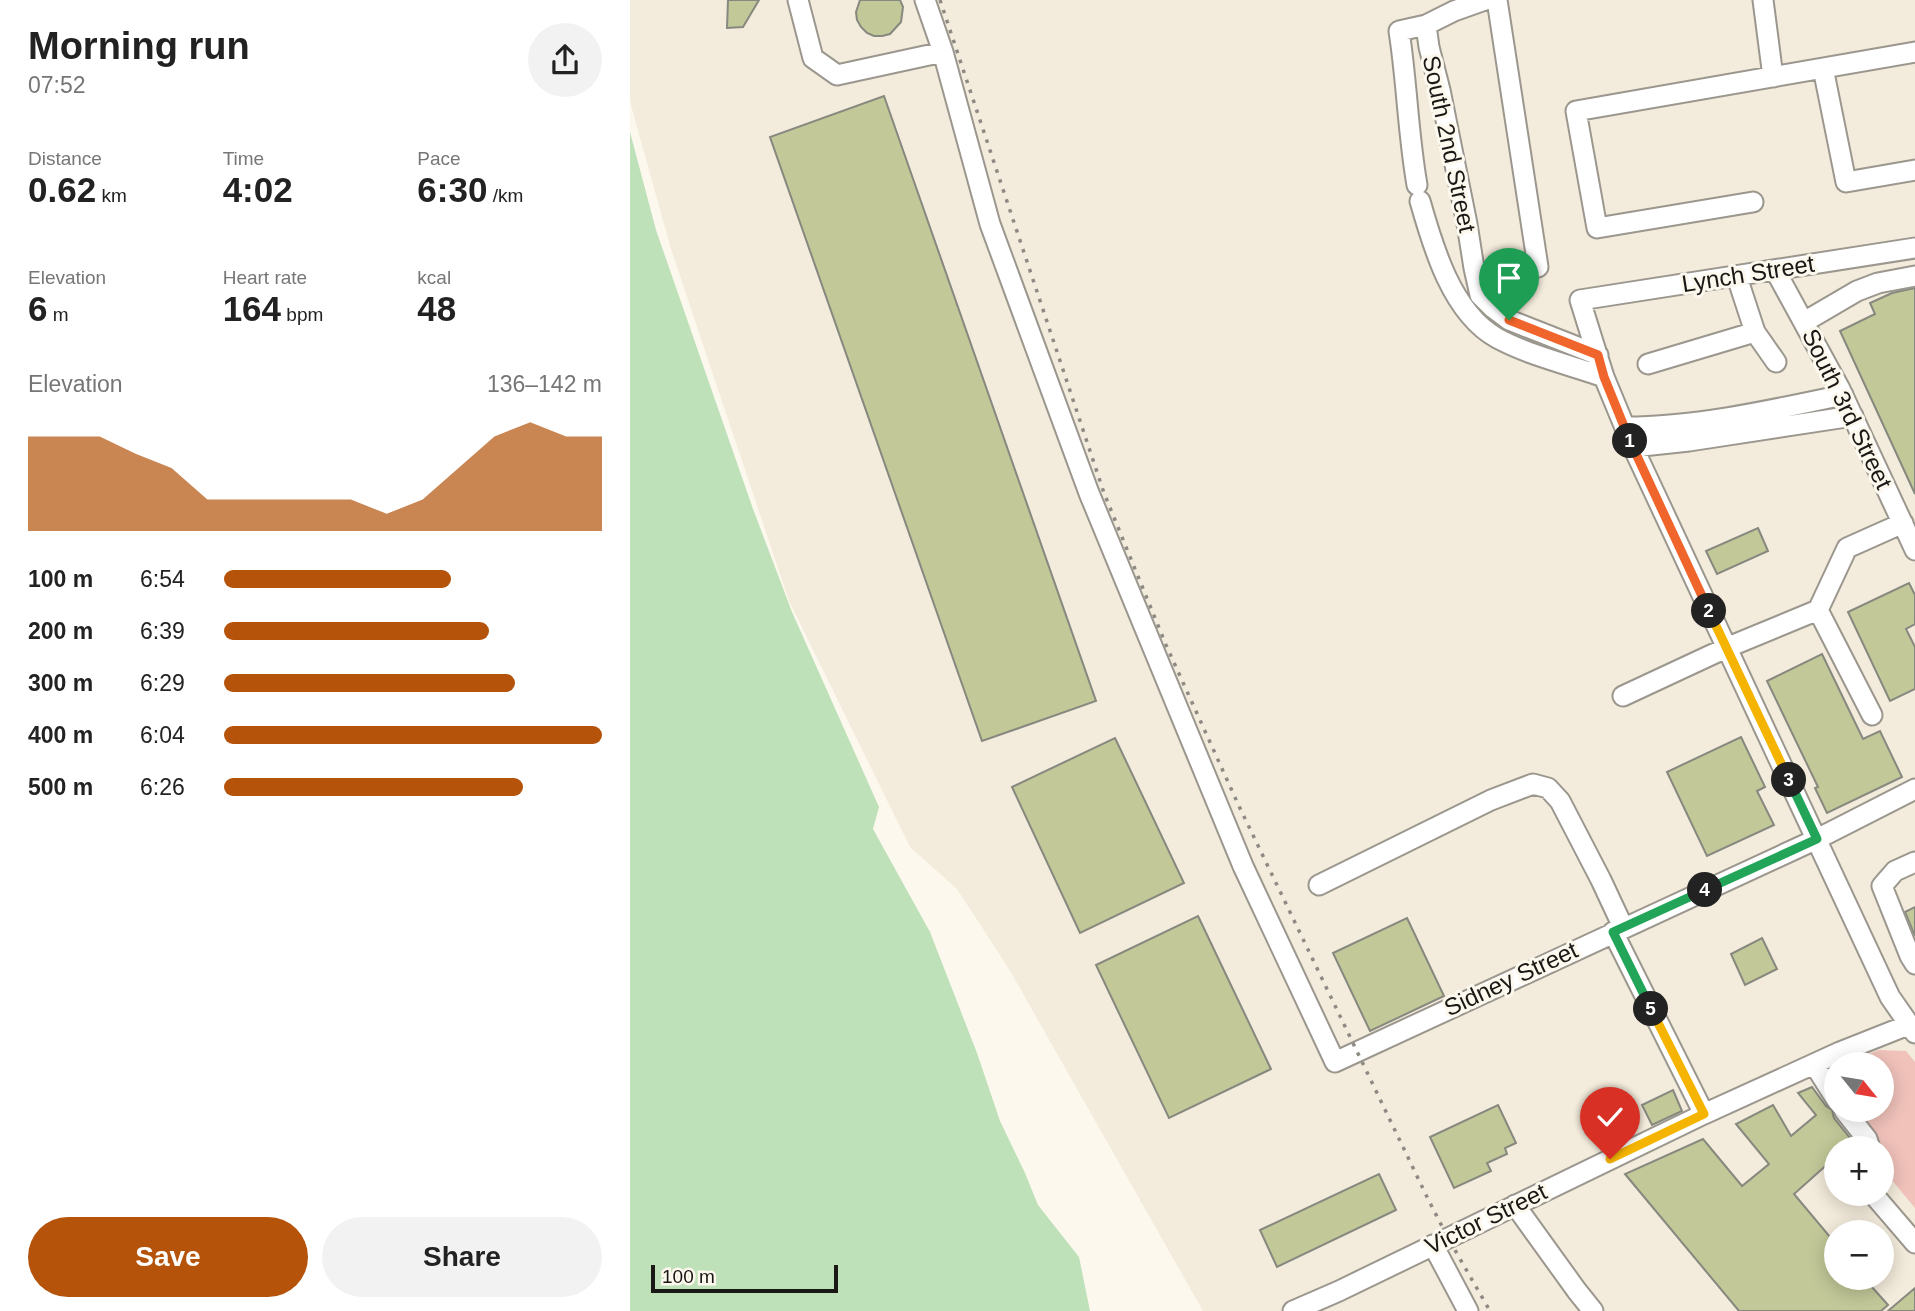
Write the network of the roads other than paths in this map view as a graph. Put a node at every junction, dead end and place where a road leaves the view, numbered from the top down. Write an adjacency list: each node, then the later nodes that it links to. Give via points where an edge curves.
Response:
1 (798, 0): 7 (street, via 813,58 837,75)
2 (925, 0): 7 (street)
3 (1485, 0): 6 (street)
4 (1497, 0): 14 (street)
5 (1763, 0): 10 (street)
6 (1426, 25): 20 (street, South 2nd Street, via 1480,295 1509,320); 23 (street, South 2nd Street, via 1399,31 1418,193 1443,270 1471,316 1495,337)
7 (943, 52): 37 (street, Sidney Street, via 990,224 1089,492 1242,866 1335,1062)
8 (1915, 52): 9 (street)
9 (1824, 68): 10 (street); 11 (street, via 1846,182)
10 (1773, 77): 12 (street, via 1576,111 1597,228)
11 (1915, 170)
12 (1753, 202)
13 (1915, 248): 15 (street, Lynch Street)
14 (1538, 267)
15 (1775, 270): 17 (street, Lynch Street); 18 (street, South 3rd Street)
16 (1915, 276): 18 (street, via 1857,291)
17 (1737, 277): 19 (street); 20 (street, Lynch Street, via 1580,300)
18 (1804, 322): 24 (street, South 3rd Street)
19 (1755, 332): 21 (street); 22 (street)
20 (1598, 355): 23 (street)
21 (1776, 362)
22 (1648, 364)
23 (1604, 377): 26 (street)
24 (1843, 395): 25 (street, South 3rd Street); 26 (street, via 1687,423)
25 (1853, 416): 27 (street); 28 (street, South 3rd Street)
26 (1625, 427): 27 (street)
27 (1633, 447): 30 (street)
28 (1911, 537): 29 (street, via 1847,548)
29 (1818, 610): 30 (street); 32 (street)
30 (1727, 648): 31 (street); 34 (street)
31 (1623, 695)
32 (1872, 715)
33 (1915, 789): 34 (street, Sidney Street)
34 (1817, 839): 37 (street, Sidney Street); 39 (street, via 1890,997)
35 (1915, 862): 38 (street, via 1895,871 1882,886)
36 (1319, 886): 37 (street, via 1491,800 1533,785 1548,788 1560,801 1596,869)
37 (1618, 930): 42 (street)
38 (1915, 964)
39 (1912, 1029): 40 (street, Victor Street)
40 (1814, 1064): 41 (street); 42 (street, Victor Street)
41 (1824, 1080)
42 (1704, 1114): 45 (street, Victor Street)
43 (1854, 1122): 44 (street)
44 (1865, 1136)
45 (1515, 1205): 48 (street, Victor Street); 51 (street)
46 (1883, 1206): 47 (street)
47 (1915, 1243)
48 (1433, 1245): 49 (street, Victor Street); 50 (street)
49 (1293, 1311)
50 (1468, 1311)
51 (1593, 1311)

